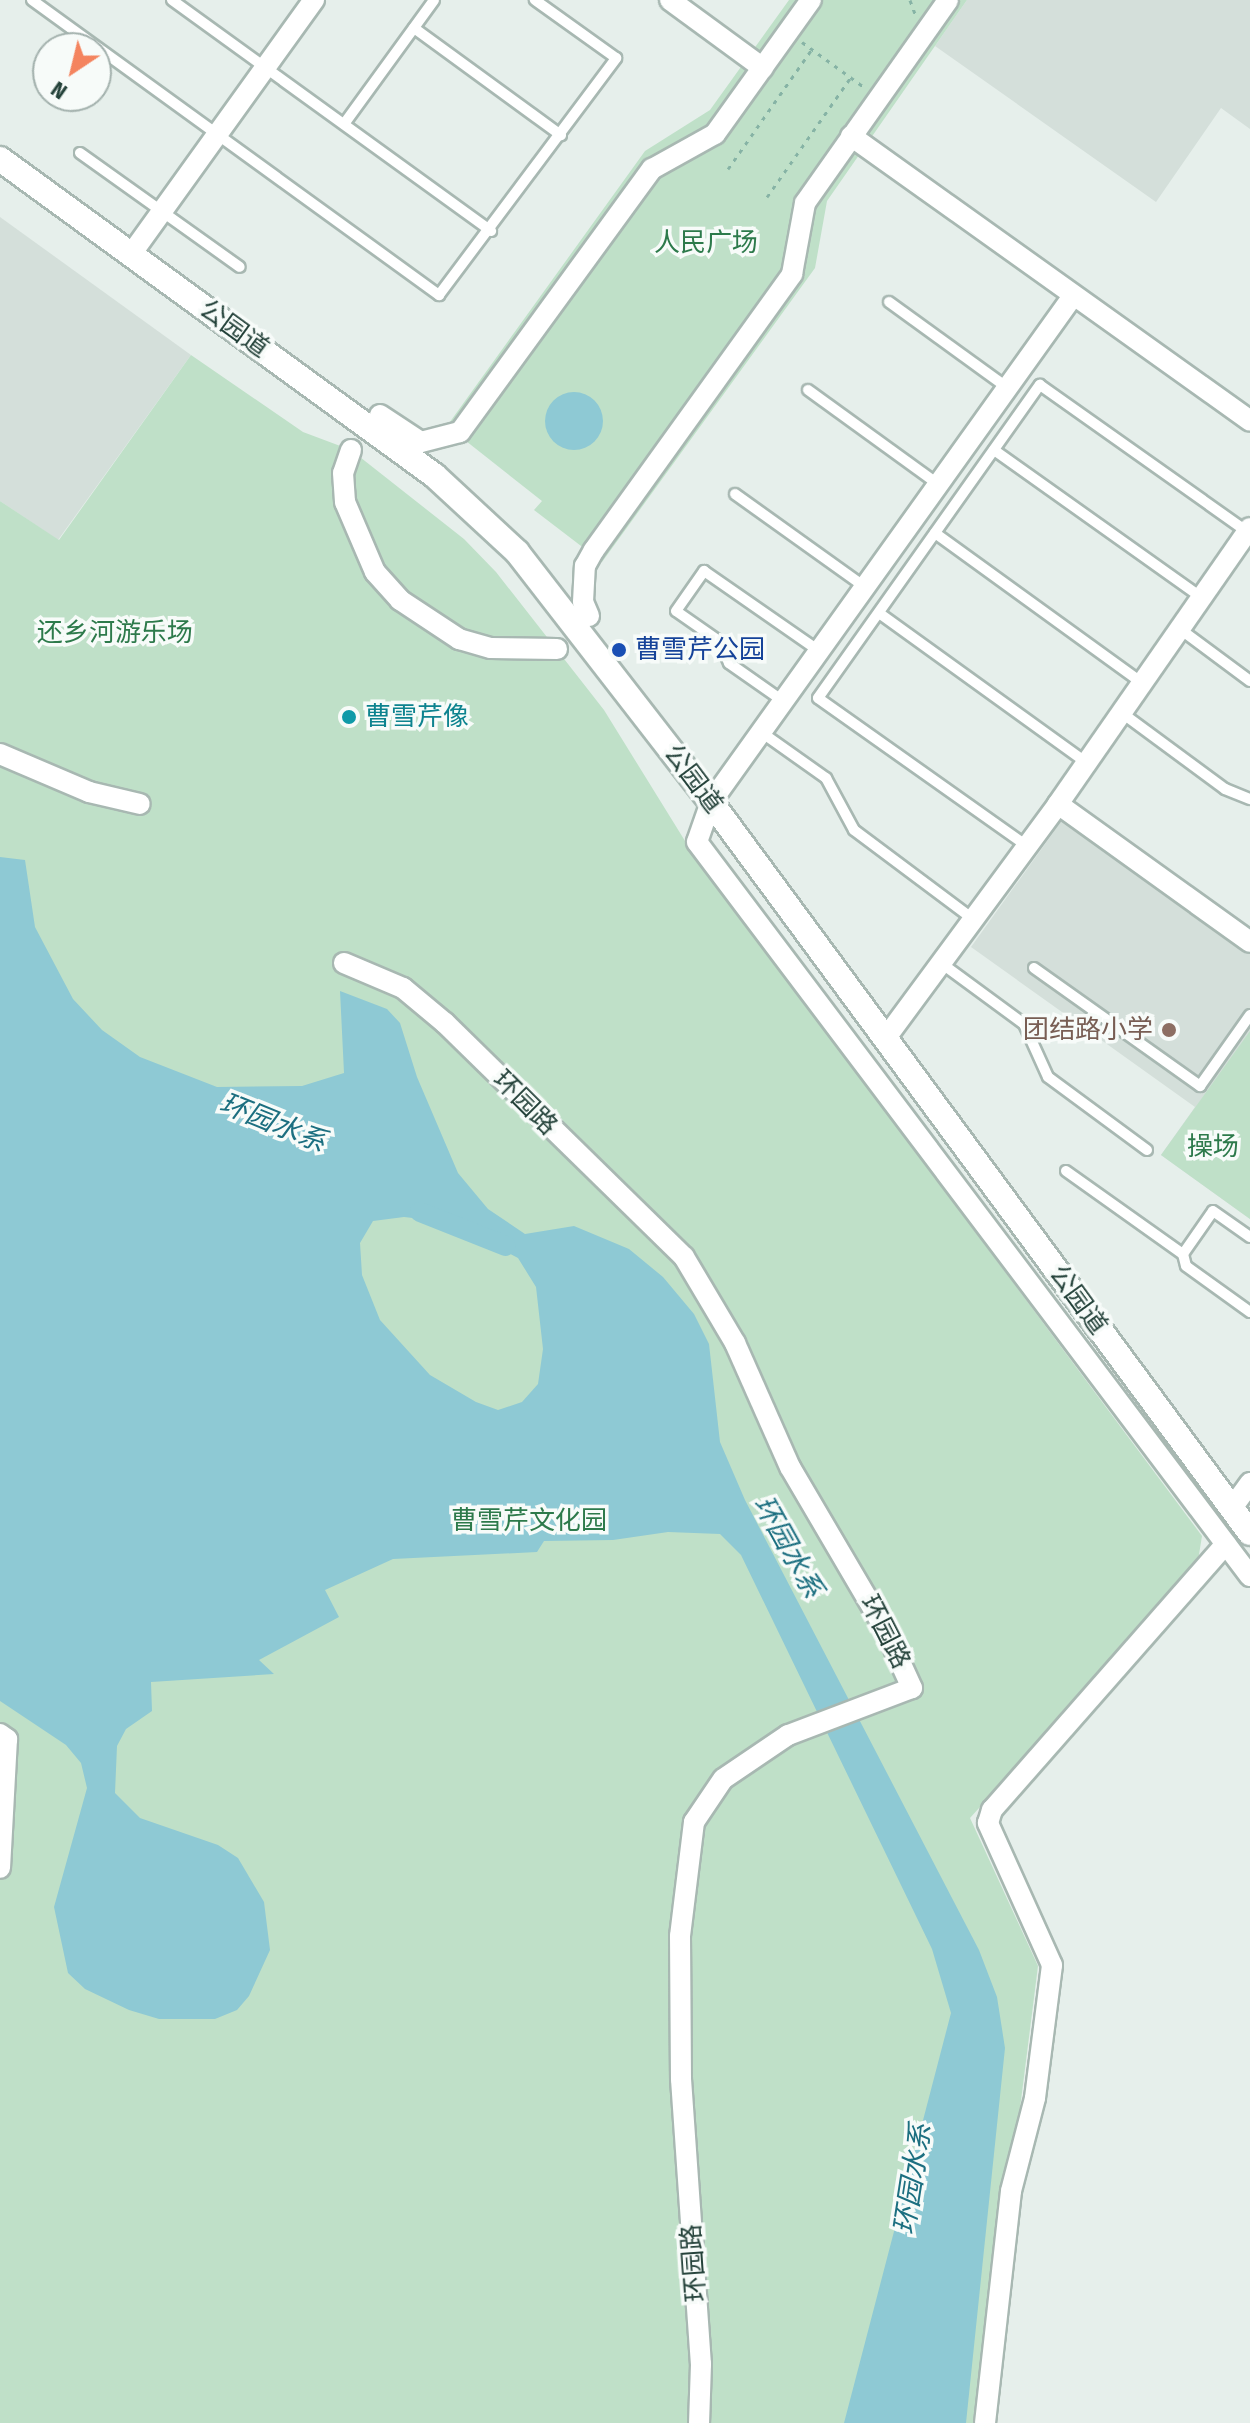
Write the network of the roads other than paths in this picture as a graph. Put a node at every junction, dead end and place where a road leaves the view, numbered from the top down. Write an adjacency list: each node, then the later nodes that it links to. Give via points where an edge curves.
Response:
1 (32, 0): 13 (lane)
2 (172, 0): 10 (lane)
3 (314, 0): 10 (street)
4 (434, 0): 9 (lane)
5 (670, 0): 11 (street)
6 (811, 0): 11 (street)
7 (948, 0): 15 (street)
8 (541, 1): 14 (lane, via 616,58)
9 (414, 28): 12 (lane); 14 (lane)
10 (265, 67): 12 (lane); 13 (street)
11 (763, 68): 26 (street, via 715,134 652,169 460,432 421,442)
12 (344, 124): 19 (lane)
13 (218, 135): 18 (street); 19 (lane, via 439,295 475,243)
14 (561, 135): 19 (lane)
15 (851, 136): 22 (street); 37 (street, via 805,203 792,274 585,566 583,602)
16 (80, 153): 18 (lane)
17 (0, 159): 20 (main road, 公园道)
18 (162, 211): 20 (street); 21 (lane)
19 (491, 231)
20 (132, 253): 49 (main road, 公园道, via 472,508 563,608)
21 (240, 267)
22 (1073, 296): 24 (street); 27 (street)
23 (889, 302): 24 (lane)
24 (1008, 388): 30 (street)
25 (808, 390): 30 (lane)
26 (380, 415)
27 (1250, 421)
28 (351, 450): 39 (street, via 343,473 356,536 375,572 400,600 459,639 491,648)
29 (994, 450): 32 (lane, via 1040,385); 33 (lane); 35 (lane)
30 (938, 484): 34 (street)
31 (735, 494): 34 (lane)
32 (1249, 530): 35 (street)
33 (935, 533): 36 (lane); 42 (lane)
34 (865, 587): 40 (street)
35 (1202, 598): 38 (street)
36 (879, 613): 47 (lane); 52 (lane, via 818,698)
37 (589, 616)
38 (1180, 629): 41 (lane); 42 (street)
39 (557, 649)
40 (819, 651): 43 (street); 43 (lane, via 704,571 676,611 719,641 729,663)
41 (1250, 681)
42 (1142, 683): 44 (street)
43 (783, 701): 45 (street)
44 (1122, 713): 47 (street); 48 (lane, via 1225,789)
45 (761, 732): 49 (street); 53 (lane, via 826,778 854,830)
46 (0, 754): 50 (street, via 89,792)
47 (1087, 763): 51 (street)
48 (1250, 799)
49 (711, 802): 59 (main road, 公园道); 68 (street, via 697,842)
50 (140, 804)
51 (1058, 804): 52 (street); 54 (street)
52 (1027, 846): 53 (street)
53 (973, 919): 56 (street)
54 (1250, 942)
55 (344, 963): 72 (street, 环园路, via 403,988 445,1023 684,1257 735,1343 790,1467 873,1606 912,1688 797,1731 723,1779 694,1822 680,1936 681,2079 701,2364)
56 (941, 963): 59 (street); 60 (lane, via 1024,1024 1048,1077)
57 (1034, 968): 58 (lane, via 1200,1086)
58 (1250, 1015)
59 (885, 1039): 66 (main road, 公园道)
60 (1147, 1150)
61 (1066, 1171): 63 (lane)
62 (1250, 1237): 63 (lane, via 1213,1211)
63 (1183, 1254): 64 (lane, via 1186,1266)
64 (1250, 1312)
65 (1250, 1483): 66 (street)
66 (1232, 1508): 67 (main road, 公园道)
67 (1250, 1533)
68 (1226, 1544): 69 (street); 73 (street, via 992,1810 988,1823 1052,1965 1035,2098 1011,2191)
69 (1250, 1576)
70 (0, 1734): 71 (street, via 7,1739 7,1749)
71 (0, 1868)
72 (699, 2423)
73 (985, 2423)

